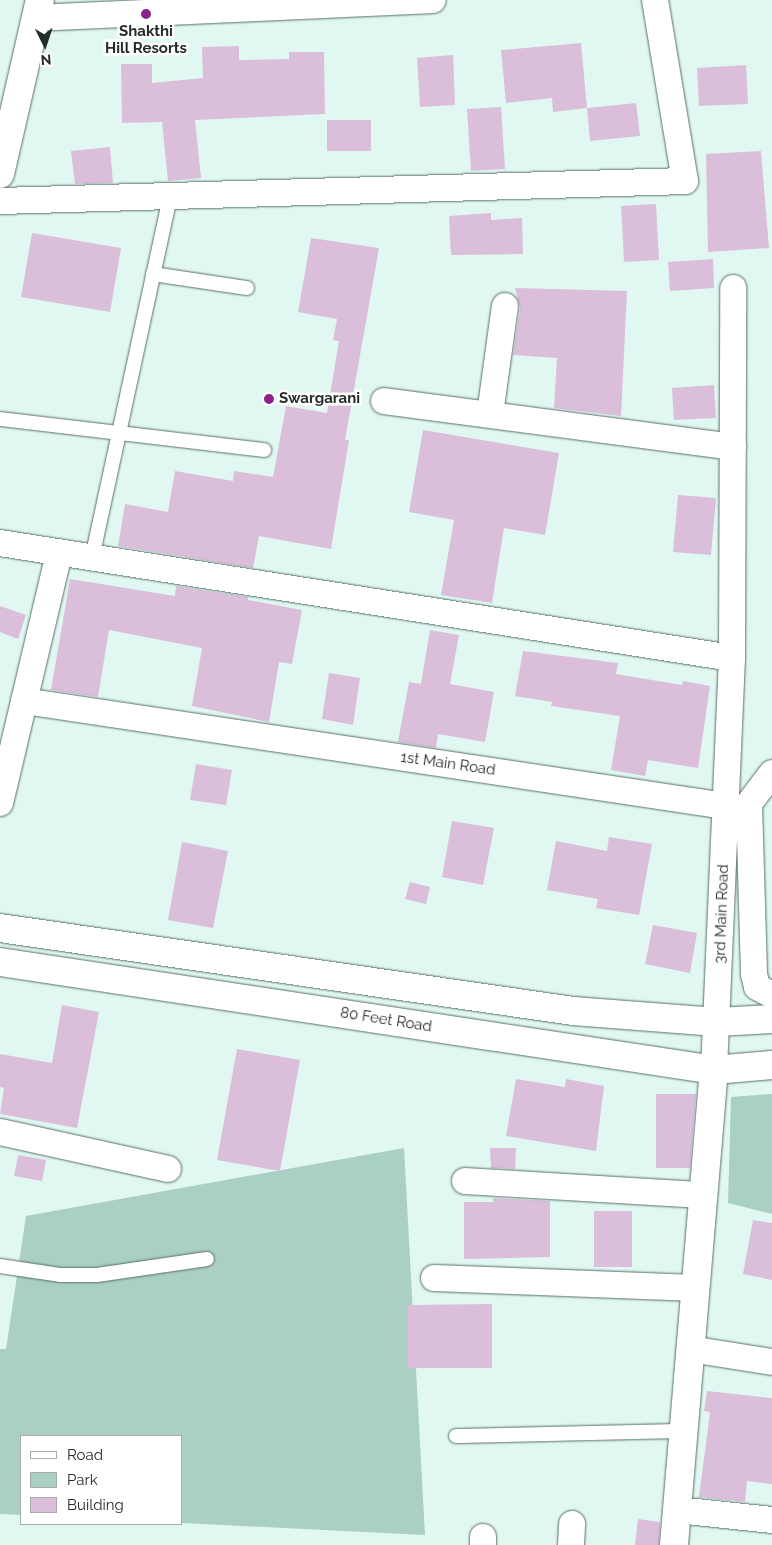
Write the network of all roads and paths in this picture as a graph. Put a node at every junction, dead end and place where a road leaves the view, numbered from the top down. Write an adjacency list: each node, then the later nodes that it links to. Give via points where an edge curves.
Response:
1 (434, 0): 3 (street)
2 (655, 0): 5 (street, via 684,181)
3 (38, 9): 4 (main road)
4 (0, 174)
5 (170, 196): 6 (street); 7 (lane)
6 (0, 201)
7 (153, 274): 8 (lane); 14 (lane)
8 (247, 288)
9 (733, 288): 15 (street)
10 (505, 306): 12 (street)
11 (384, 401): 12 (street)
12 (490, 414): 15 (street)
13 (0, 419): 14 (lane)
14 (119, 433): 16 (lane); 19 (lane)
15 (733, 447): 20 (street)
16 (264, 450)
17 (0, 544): 18 (street)
18 (59, 553): 19 (street); 21 (street)
19 (92, 558): 20 (street)
20 (732, 658): 24 (street)
21 (24, 702): 23 (street); 24 (street, 1st Main Road)
22 (772, 773): 27 (street, via 749,804 754,974 757,987)
23 (0, 803)
24 (726, 806): 29 (street, 3rd Main Road)
25 (0, 928): 29 (main road, via 573,1011)
26 (0, 962): 31 (main road, 80 Feet Road)
27 (772, 995)
28 (772, 1019): 29 (main road)
29 (717, 1022): 31 (street, 3rd Main Road)
30 (772, 1065): 31 (main road, 80 Feet Road)
31 (714, 1070): 35 (main road)
32 (0, 1132): 33 (street)
33 (168, 1169)
34 (465, 1181): 35 (street)
35 (703, 1195): 39 (main road)
36 (207, 1259): 37 (lane, via 97,1274 61,1275)
37 (0, 1266)
38 (434, 1278): 39 (street)
39 (696, 1288): 40 (main road)
40 (690, 1349): 41 (street); 42 (main road)
41 (772, 1362)
42 (683, 1431): 43 (lane); 44 (main road)
43 (456, 1436)
44 (677, 1510): 45 (street); 46 (main road)
45 (772, 1520)
46 (674, 1545)

